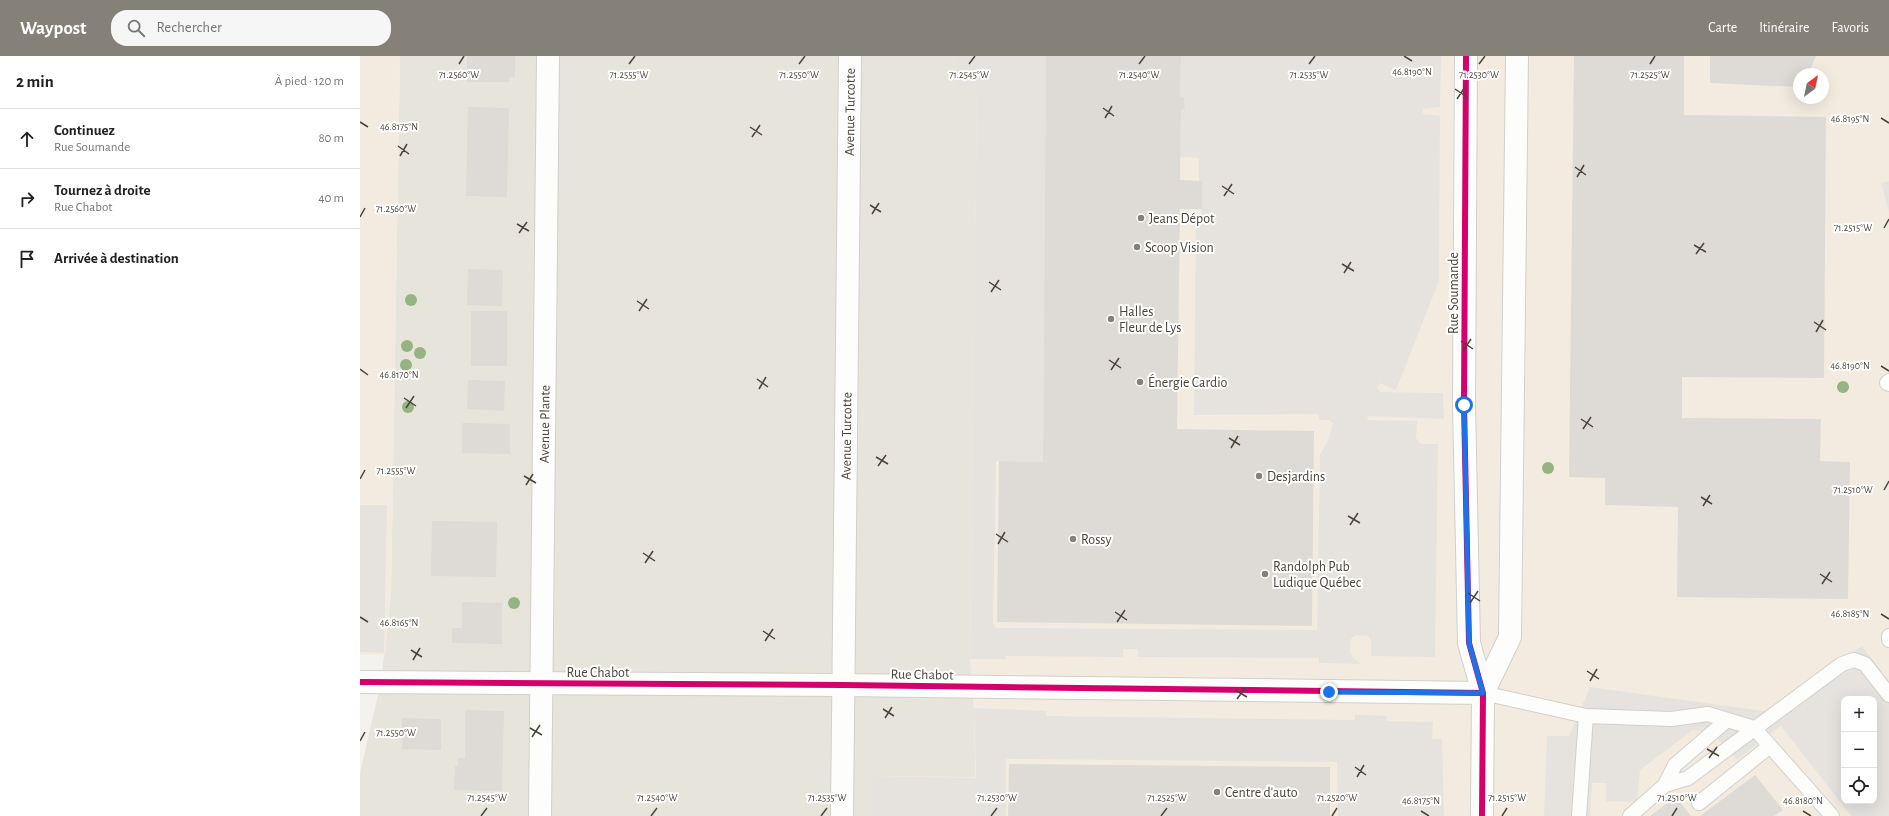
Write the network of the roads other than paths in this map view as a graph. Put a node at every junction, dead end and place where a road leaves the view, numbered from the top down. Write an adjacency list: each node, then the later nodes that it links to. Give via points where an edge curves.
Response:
1 (548, 56): 10 (street, Avenue Plante)
2 (850, 56): 11 (street, Avenue Turcotte)
3 (1466, 56): 12 (street, Rue Soumande, via 1464,405 1469,643)
4 (1517, 56): 12 (street, Rue Soumande, via 1510,637)
5 (1889, 381): 6 (lane)
6 (1889, 384)
7 (1889, 636): 8 (lane)
8 (1889, 640)
9 (360, 682): 10 (street, Rue Chabot)
10 (541, 684): 11 (street, Rue Chabot); 20 (street, Avenue Plante)
11 (844, 685): 12 (street, Rue Chabot); 21 (street, Avenue Turcotte)
12 (1483, 693): 14 (lane); 22 (street, Rue Soumande)
13 (1889, 695): 16 (lane, via 1865,664 1854,660 1842,664)
14 (1586, 716): 15 (lane, via 1671,720 1708,714); 23 (lane)
15 (1727, 720): 16 (lane); 18 (lane, via 1675,765)
16 (1754, 728): 17 (lane); 18 (lane, via 1688,778)
17 (1770, 746): 19 (lane); 25 (lane)
18 (1665, 785): 24 (lane)
19 (1699, 803)
20 (540, 816)
21 (842, 816)
22 (1482, 816)
23 (1580, 816)
24 (1630, 816)
25 (1832, 816)

